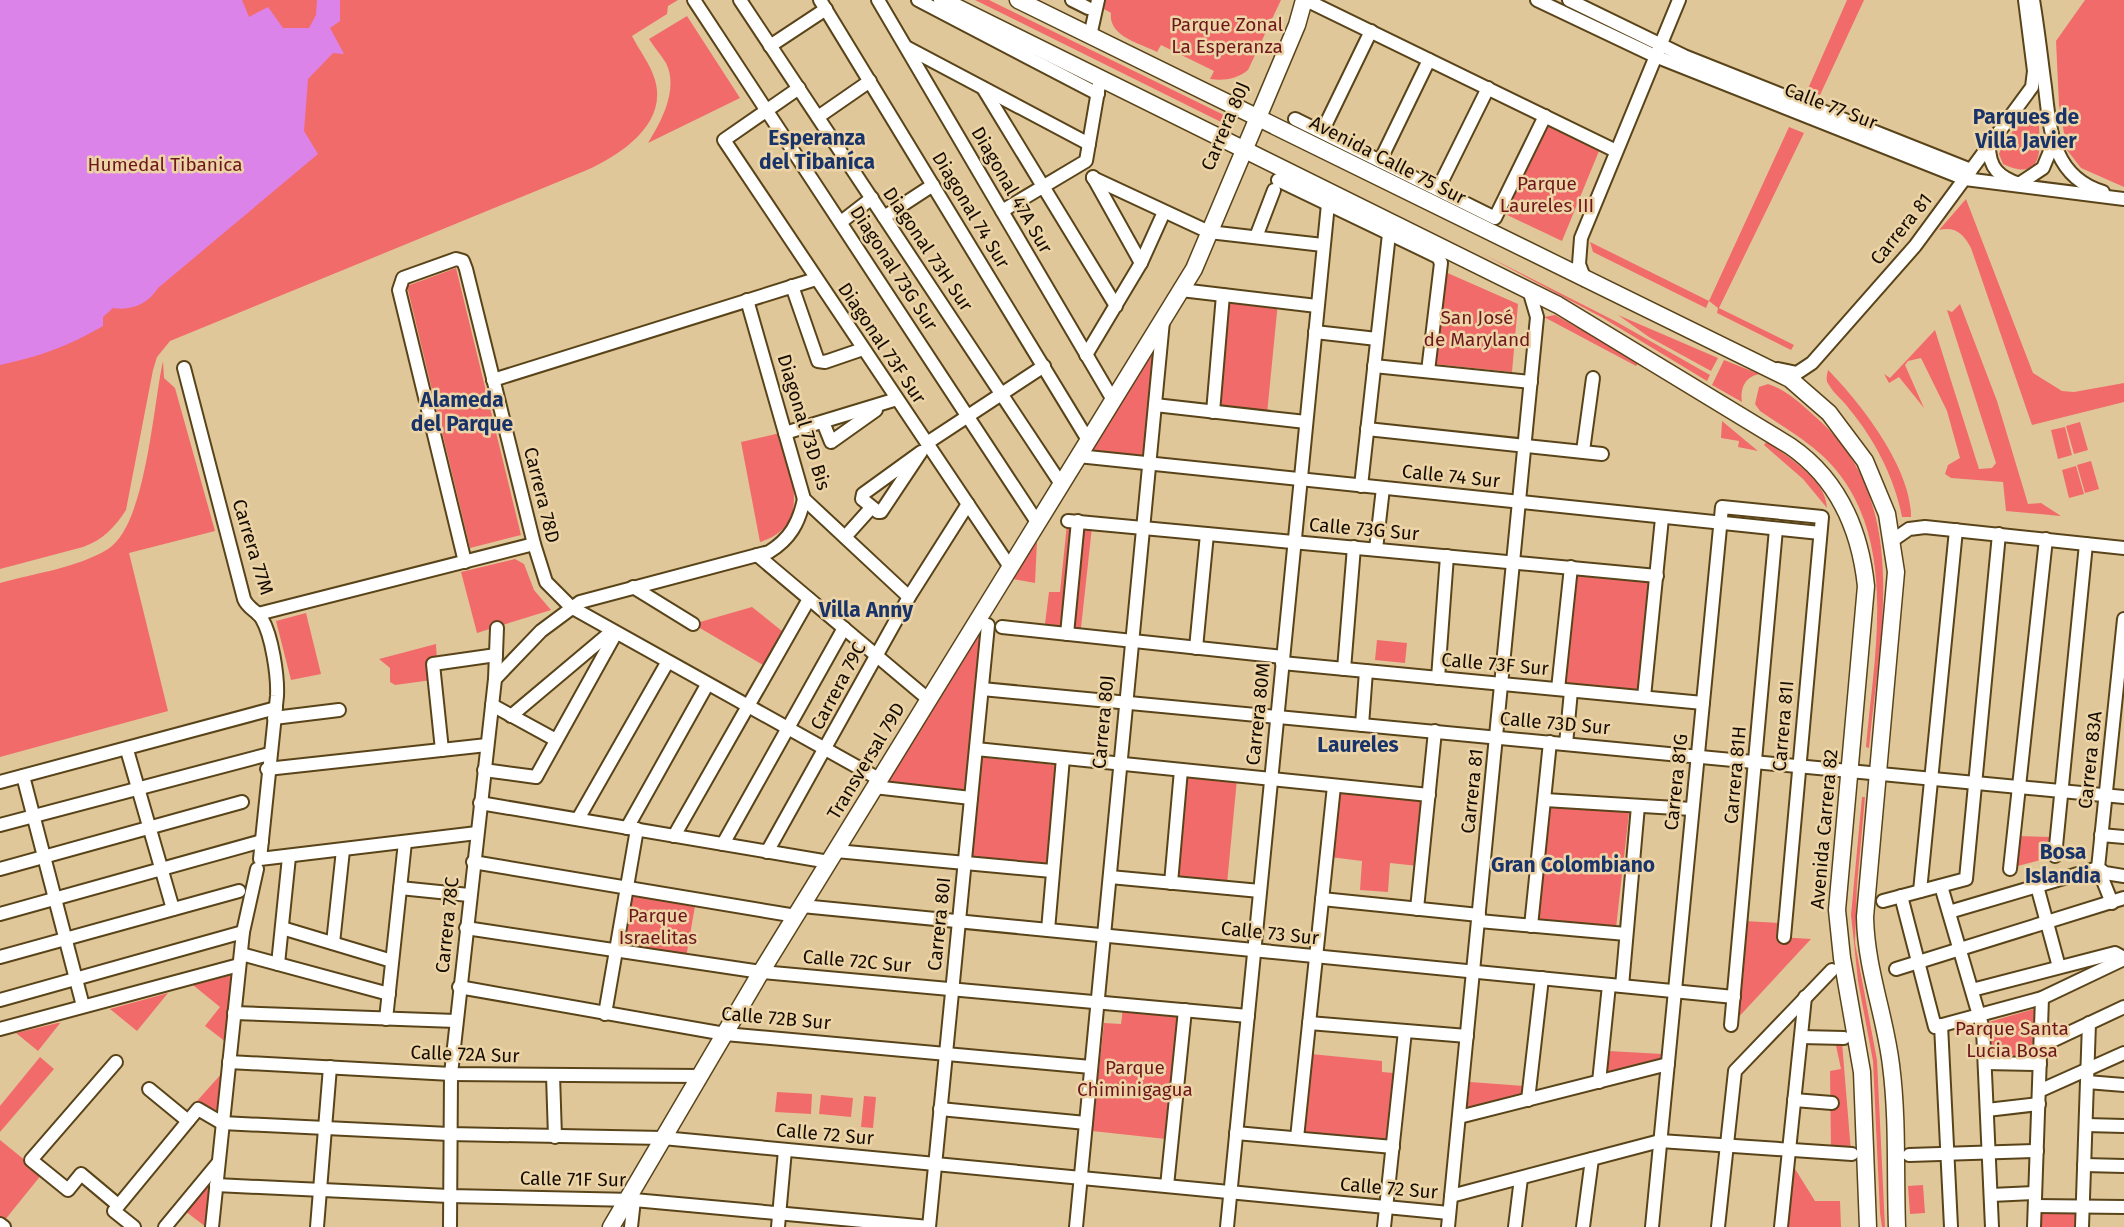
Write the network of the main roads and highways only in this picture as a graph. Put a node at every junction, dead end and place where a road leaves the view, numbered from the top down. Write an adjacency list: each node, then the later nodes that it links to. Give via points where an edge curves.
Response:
1 (942, 0): 7 (main road, via 1099,86)
2 (1017, 0): 5 (main road, Avenida Calle 75 Sur)
3 (1305, 0): 4 (main road, Carrera 80J); 5 (main road, Carrera 80J, via 1291,23)
4 (1270, 89): 5 (main road, Carrera 80J); 6 (main road)
5 (1255, 116): 6 (main road, Avenida Calle 75 Sur); 7 (main road, Carrera 80J)
6 (1282, 130): 14 (main road, Avenida Calle 75 Sur, via 1768,366 1816,399 1859,450 1881,495 1893,540 1896,603 1866,931 1891,1067)
7 (1242, 147): 8 (main road); 9 (main road, Carrera 80J); 10 (main road, Carrera 80J, via 1213,207)
8 (1277, 178): 9 (main road, via 1256,166); 13 (main road, Avenida Carrera 82, via 1558,305 1798,452 1833,488 1851,520 1861,554 1866,603 1837,910 1862,1072)
9 (1231, 180): 10 (main road, Carrera 80J)
10 (1209, 232): 11 (main road, Carrera 80J, via 1199,259)
11 (1163, 320): 12 (main road, Transversal 79D, via 761,972)
12 (611, 1227)
13 (1868, 1227)
14 (1897, 1227)

